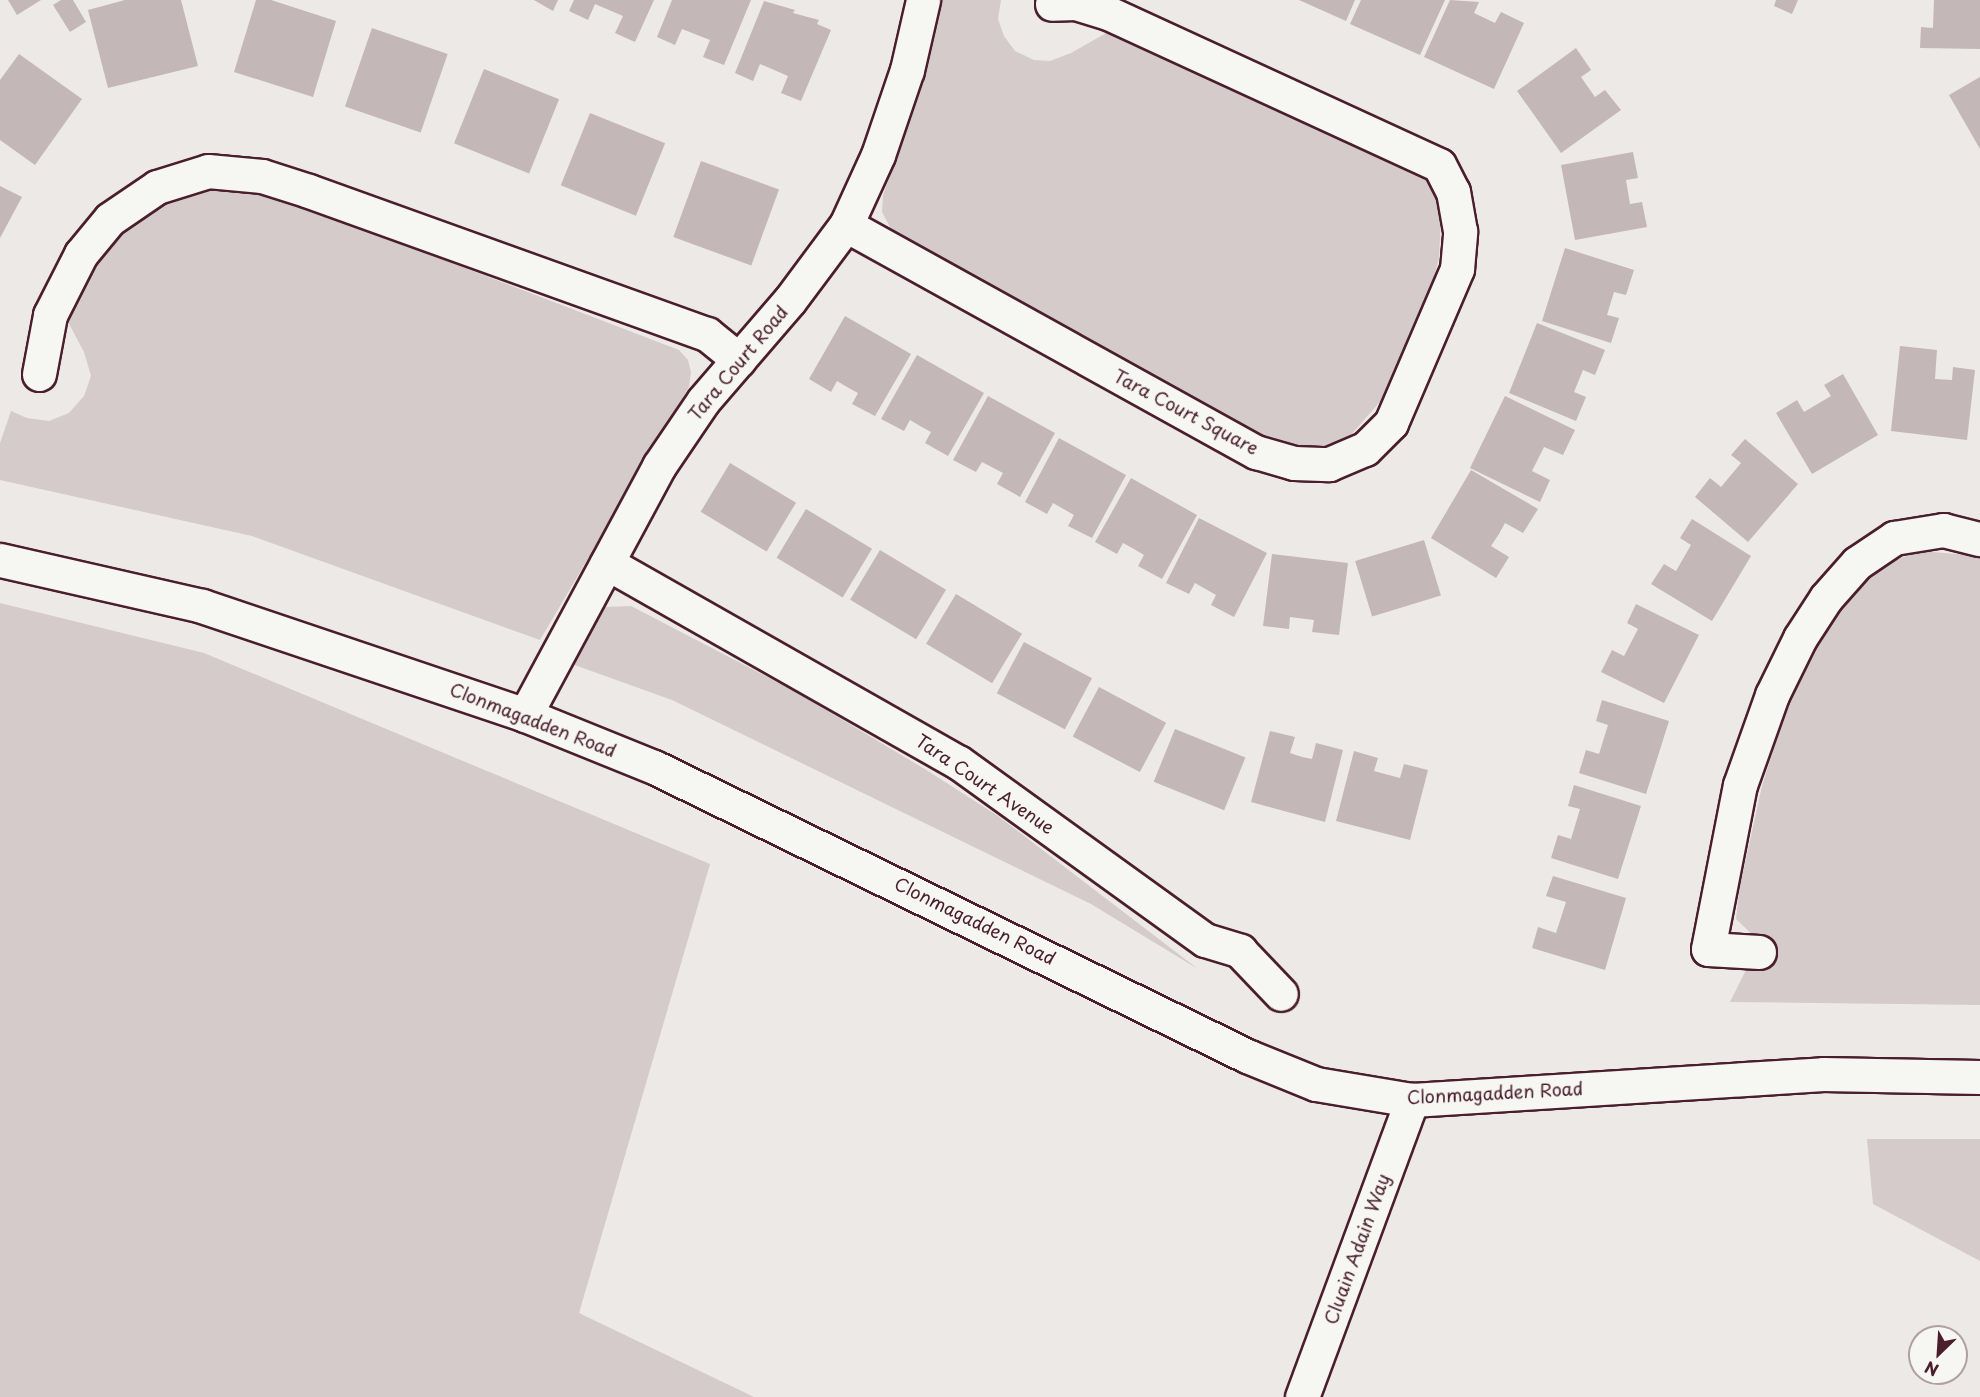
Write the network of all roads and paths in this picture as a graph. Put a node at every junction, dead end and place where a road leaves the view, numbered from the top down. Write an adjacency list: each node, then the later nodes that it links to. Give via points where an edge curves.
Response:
1 (923, 0): 3 (street, Tara Court Road, via 908,70 878,155)
2 (1052, 3): 3 (street, Tara Court Square, via 1076,3 1108,13 1439,165 1453,192 1460,231 1457,269 1414,375 1384,429 1365,449 1329,464 1294,463 1256,452)
3 (846, 225): 4 (street, Tara Court Road)
4 (739, 360): 5 (street, via 707,334 321,195 262,176 208,171 157,188 110,219 81,254 50,315); 8 (street, Tara Court Road, via 703,400 659,466)
5 (39, 374)
6 (1980, 539): 10 (street, via 1943,531 1894,538 1857,563 1826,598 1800,638 1772,695 1740,786 1708,949)
7 (0, 560): 9 (street, Clonmagadden Road, via 202,606)
8 (607, 562): 9 (street, Tara Court Road); 11 (street, Tara Court Avenue, via 958,762 1205,940 1240,951)
9 (525, 715): 13 (street, Clonmagadden Road, via 715,796 1247,1056 1316,1084)
10 (1759, 952)
11 (1281, 994)
12 (1980, 1077): 13 (street, Clonmagadden Road, via 1823,1074)
13 (1412, 1100): 14 (street, Cluain Adain Way)
14 (1302, 1397)

